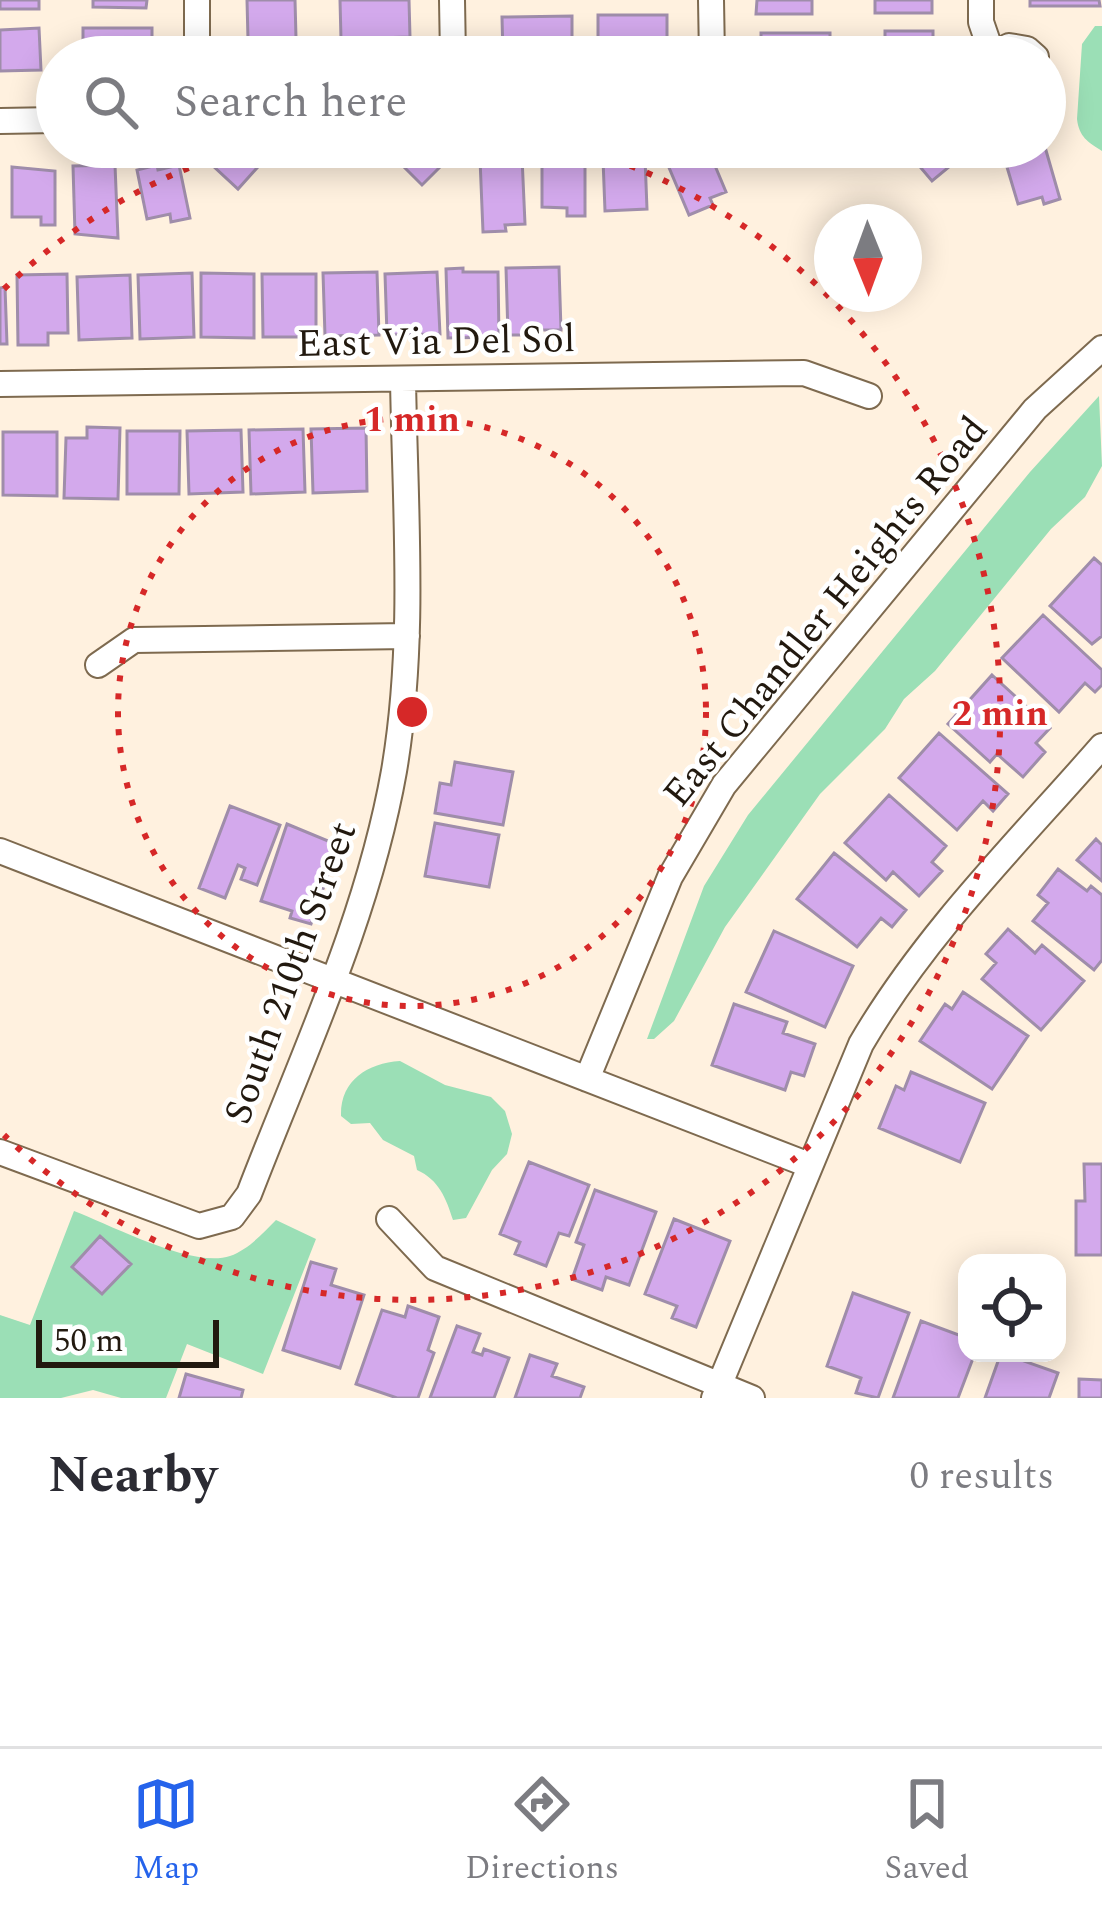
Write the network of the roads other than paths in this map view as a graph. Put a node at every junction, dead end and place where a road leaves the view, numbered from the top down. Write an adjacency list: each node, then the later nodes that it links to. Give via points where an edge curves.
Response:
1 (196, 0): 5 (street)
2 (452, 0): 6 (street)
3 (711, 0): 7 (street)
4 (981, 0): 8 (street)
5 (197, 36)
6 (453, 36)
7 (712, 36)
8 (985, 36)
9 (36, 120): 10 (street)
10 (0, 121)
11 (1102, 348): 20 (street, East Chandler Heights Road, via 1035,409 724,785 670,877)
12 (404, 379): 13 (street, East Via Del Sol); 14 (street, East Via Del Sol, via 804,373); 15 (street, South 210th Street)
13 (0, 384)
14 (869, 396)
15 (406, 636): 16 (street, via 134,640); 19 (street, South 210th Street, via 387,807)
16 (98, 665)
17 (1102, 746): 22 (street, via 902,979 861,1044)
18 (0, 851): 19 (street)
19 (332, 980): 20 (street); 21 (street, South 210th Street, via 249,1194 225,1221 185,1223)
20 (586, 1079): 22 (street)
21 (0, 1152)
22 (809, 1165): 24 (street)
23 (388, 1220): 24 (street, via 435,1268)
24 (717, 1391): 25 (street)
25 (752, 1398)

